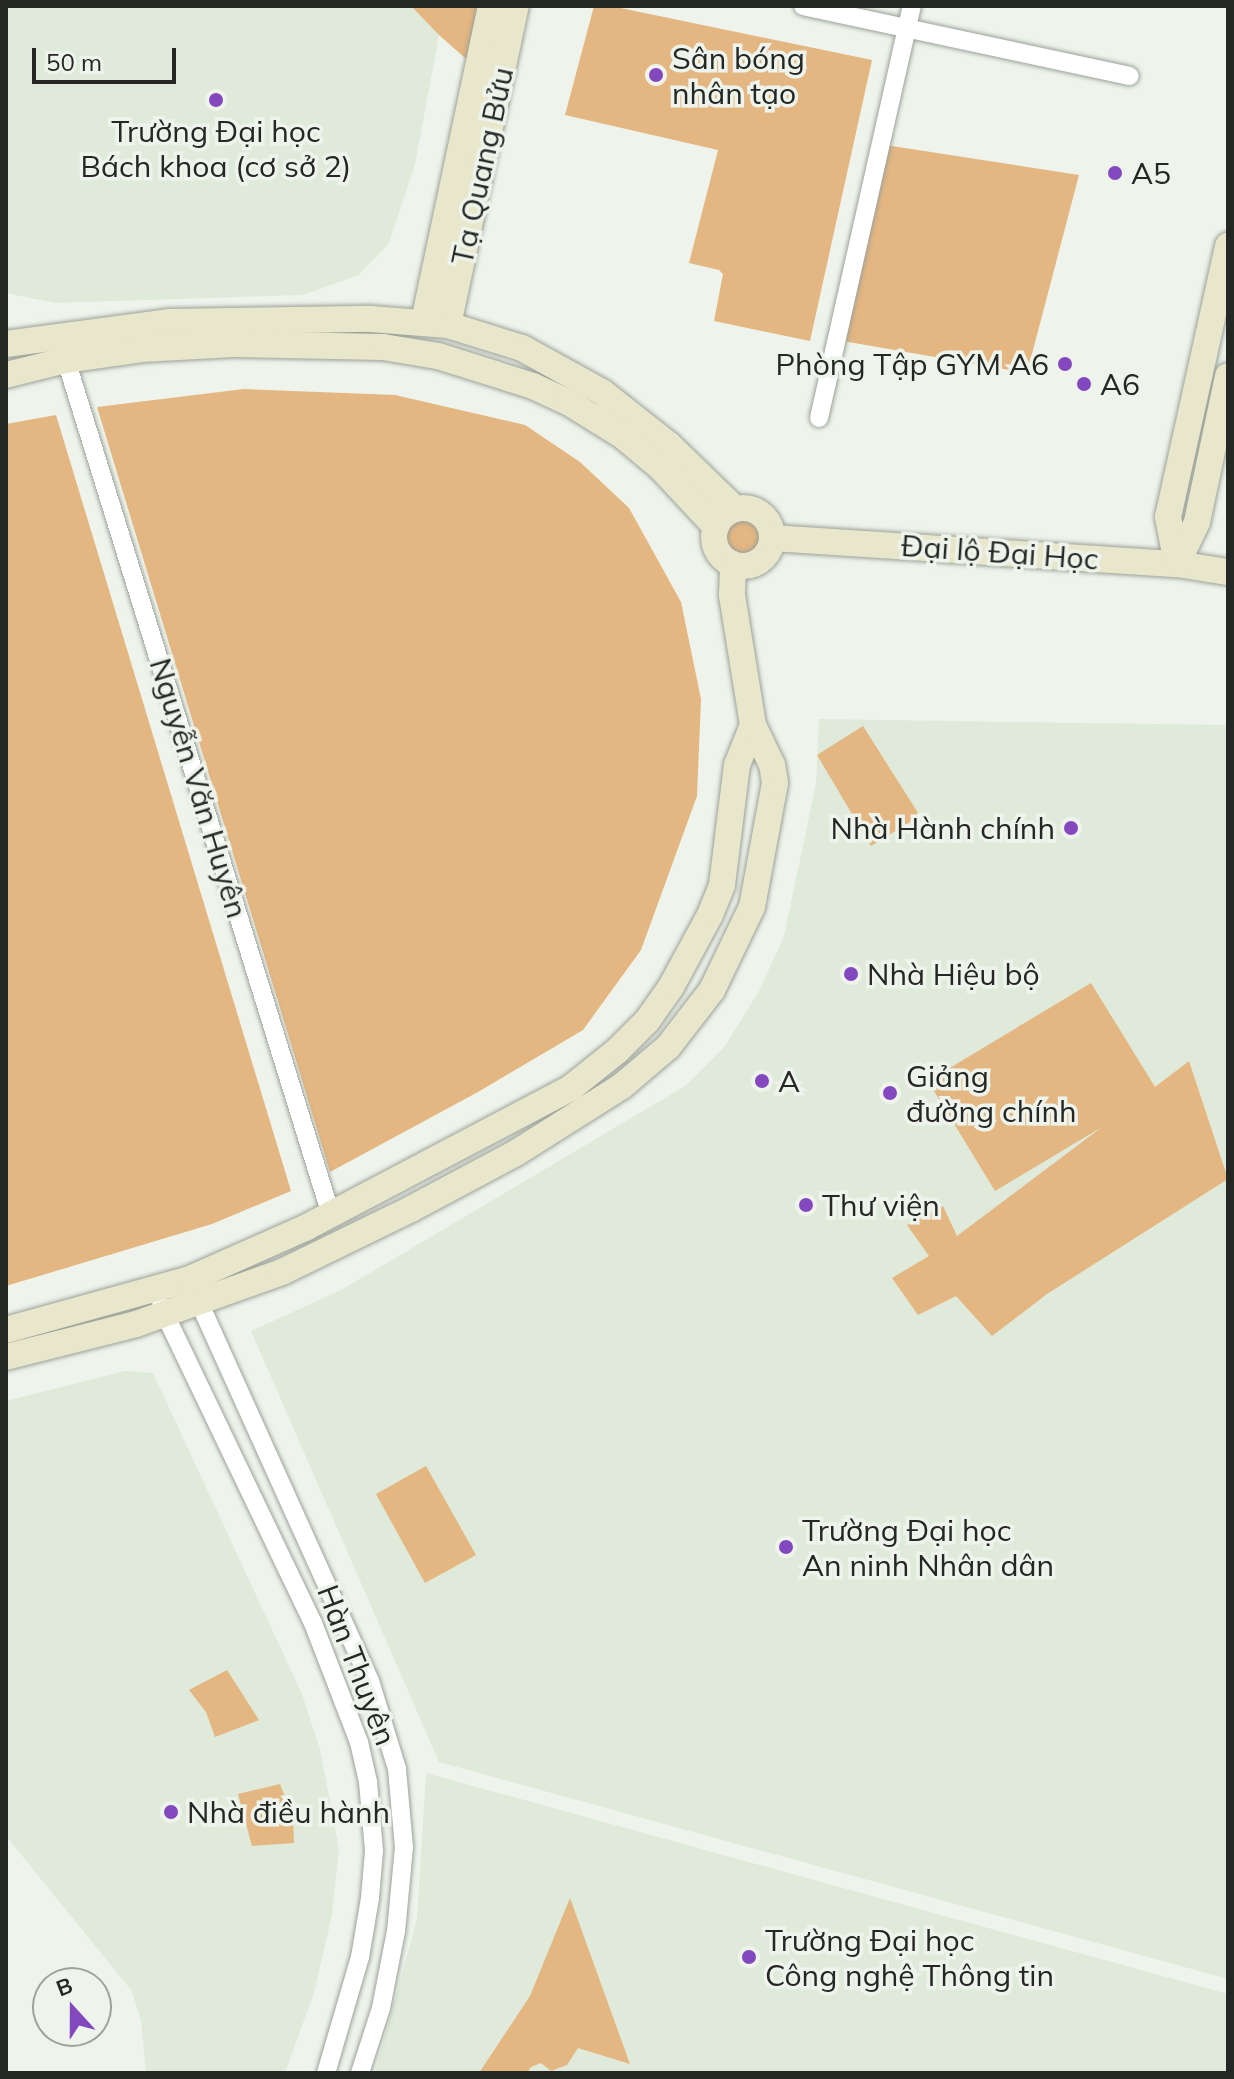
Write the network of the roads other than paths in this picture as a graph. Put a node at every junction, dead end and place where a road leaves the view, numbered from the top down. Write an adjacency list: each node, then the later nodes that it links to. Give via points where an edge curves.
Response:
1 (491, 6): 8 (street, Tạ Quang Bửu)
2 (516, 6): 8 (street, Tạ Quang Bửu)
3 (803, 6): 5 (street)
4 (912, 6): 5 (street)
5 (907, 28): 6 (street); 13 (street)
6 (1130, 76)
7 (1227, 253): 18 (street, via 1168,517)
8 (436, 323): 9 (street, via 169,322); 14 (street, via 522,348 602,392 669,445)
9 (6, 344)
10 (66, 360): 11 (street); 15 (street, via 145,349 291,343 383,347 438,356 533,386 601,422 660,467); 21 (street, Nguyễn Văn Huyên)
11 (6, 375)
12 (1228, 376): 18 (street, via 1197,522)
13 (819, 418)
14 (735, 509): 15 (street); 16 (street, via 761,514)
15 (716, 527): 17 (street, via 719,553)
16 (772, 538): 17 (street, via 759,561); 18 (street, Đại lộ Đại Học)
17 (733, 564): 20 (street, via 732,595)
18 (1177, 564): 19 (street, Đại lộ Đại Học)
19 (1228, 572)
20 (753, 725): 21 (street, via 737,765 722,885 687,962 647,1021 572,1087); 22 (street, via 775,783 752,907 712,990 668,1047 622,1086 516,1153 411,1209 282,1272)
21 (331, 1215): 22 (street)
22 (194, 1291): 23 (street); 27 (street, Hàn Thuyên, via 370,1681 397,1769 404,1847 396,1931 381,2008)
23 (158, 1302): 24 (street); 25 (street); 26 (street, Hàn Thuyên, via 313,1623 359,1742 368,1782 374,1851 370,1898 360,1957)
24 (6, 1330)
25 (6, 1357)
26 (326, 2073)
27 (360, 2073)

